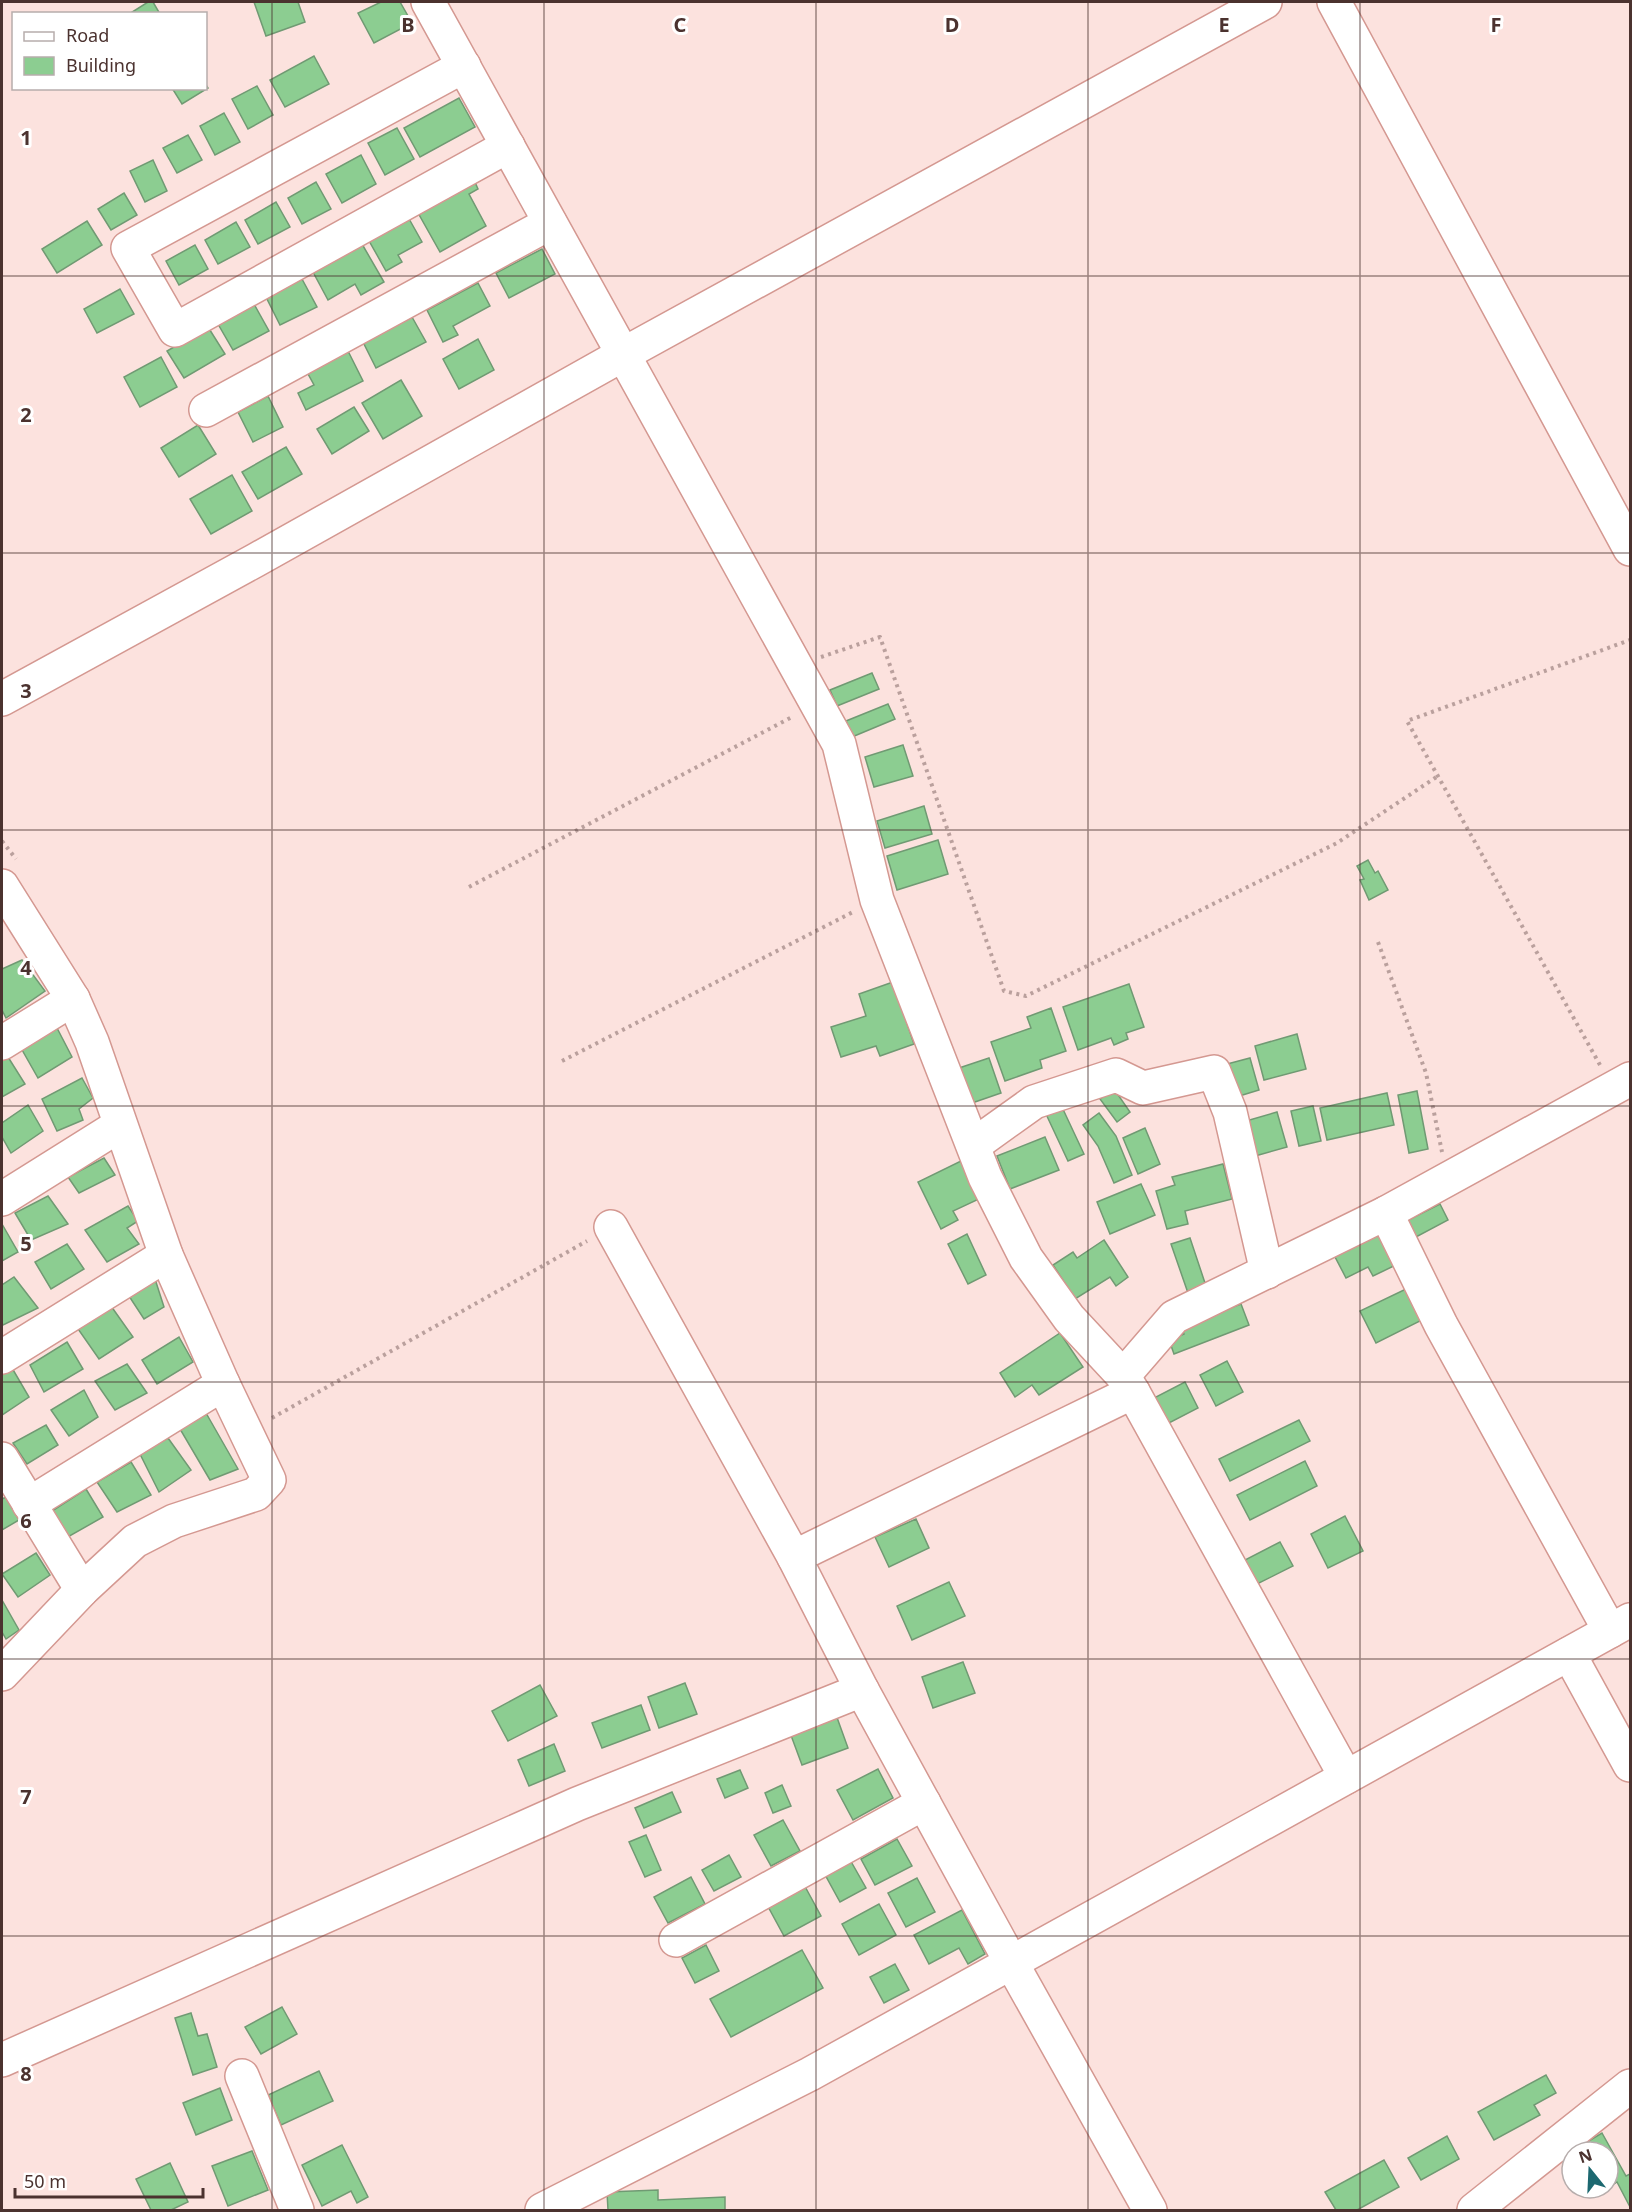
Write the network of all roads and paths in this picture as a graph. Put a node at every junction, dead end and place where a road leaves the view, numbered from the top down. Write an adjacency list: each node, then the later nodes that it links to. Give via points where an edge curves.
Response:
1 (428, 2): 4 (street)
2 (1265, 2): 7 (street)
3 (1334, 2): 9 (street)
4 (464, 66): 5 (street); 5 (street, via 128,248 175,330)
5 (508, 146): 6 (street)
6 (550, 223): 7 (street); 8 (street)
7 (622, 355): 11 (street); 12 (street)
8 (206, 410)
9 (1630, 549)
10 (1630, 640): 14 (path, via 1407,721)
11 (795, 665): 13 (street); 14 (path, via 880,637 1004,991 1026,996 1337,843)
12 (2, 699)
13 (816, 704): 17 (path); 18 (street, via 839,744)
14 (1438, 776): 23 (path)
15 (2, 841): 16 (path)
16 (7, 883): 20 (street)
17 (469, 887)
18 (877, 900): 22 (path); 25 (street)
19 (1378, 942): 26 (path, via 1426,1073)
20 (73, 999): 21 (street); 24 (street)
21 (2, 1043)
22 (562, 1061)
23 (1622, 1083): 26 (street)
24 (120, 1125): 27 (street); 30 (street)
25 (974, 1145): 31 (street, via 1034,1102 1116,1075 1143,1088 1214,1072 1230,1112); 34 (street, via 985,1177 1026,1258 1069,1318)
26 (1447, 1179): 28 (street)
27 (2, 1199)
28 (1386, 1212): 31 (street); 40 (street, via 1441,1325)
29 (611, 1227): 35 (path); 38 (street)
30 (166, 1255): 32 (street); 33 (street)
31 (1267, 1272): 34 (street, via 1174,1317)
32 (2, 1358)
33 (224, 1384): 37 (street); 39 (street, via 269,1480 256,1494 174,1521 135,1541)
34 (1128, 1384): 38 (street); 45 (street)
35 (269, 1419)
36 (2, 1459): 37 (street)
37 (29, 1503): 39 (street)
38 (794, 1557): 43 (street)
39 (82, 1590): 42 (street)
40 (1620, 1626): 41 (street)
41 (1569, 1654): 44 (street); 45 (street)
42 (2, 1674)
43 (862, 1690): 46 (street); 49 (street, via 577,1804)
44 (1630, 1765)
45 (1346, 1778): 48 (street)
46 (924, 1803): 47 (street); 48 (street)
47 (676, 1940)
48 (1012, 1964): 53 (street, via 810,2074); 54 (street)
49 (2, 2060)
50 (242, 2076): 52 (street)
51 (1630, 2086): 55 (street)
52 (297, 2211)
53 (542, 2211)
54 (1150, 2211)
55 (1474, 2211)

